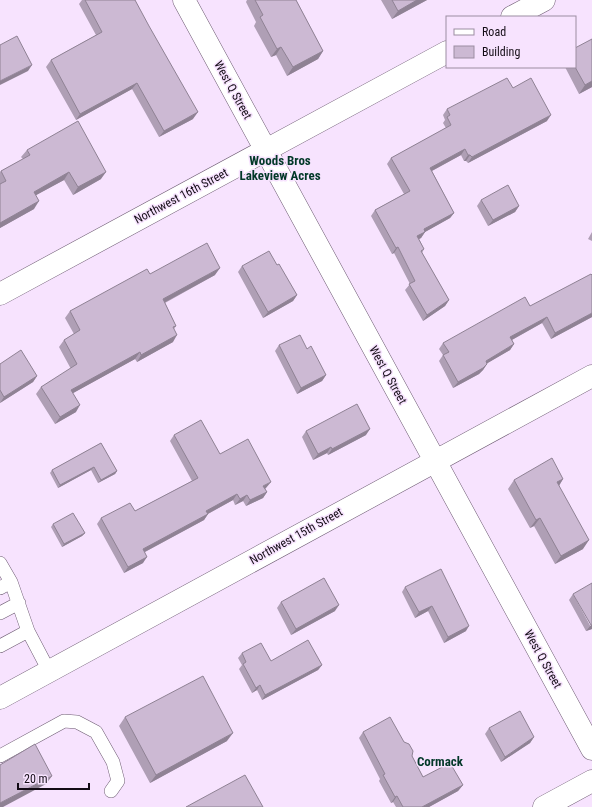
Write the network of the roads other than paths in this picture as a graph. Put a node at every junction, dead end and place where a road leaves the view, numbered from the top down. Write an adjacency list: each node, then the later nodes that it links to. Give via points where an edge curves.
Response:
1 (184, 0): 5 (street, West Q Street)
2 (544, 0): 3 (street)
3 (514, 16)
4 (446, 53): 5 (street, Northwest 16th Street)
5 (266, 150): 6 (street, Northwest 16th Street); 8 (street, West Q Street)
6 (0, 294)
7 (592, 376): 8 (street, Northwest 15th Street)
8 (435, 461): 15 (street, Northwest 15th Street); 17 (street, West Q Street)
9 (0, 563): 10 (lane)
10 (5, 585): 11 (lane)
11 (19, 603): 12 (lane); 13 (lane)
12 (0, 613)
13 (28, 631): 14 (lane); 15 (lane)
14 (0, 646)
15 (49, 671): 16 (street, Northwest 15th Street)
16 (0, 698)
17 (592, 749)
18 (0, 756): 20 (lane, via 64,721 77,722 96,732 113,762 118,781)
19 (592, 780): 21 (street)
20 (111, 791)
21 (544, 807)

